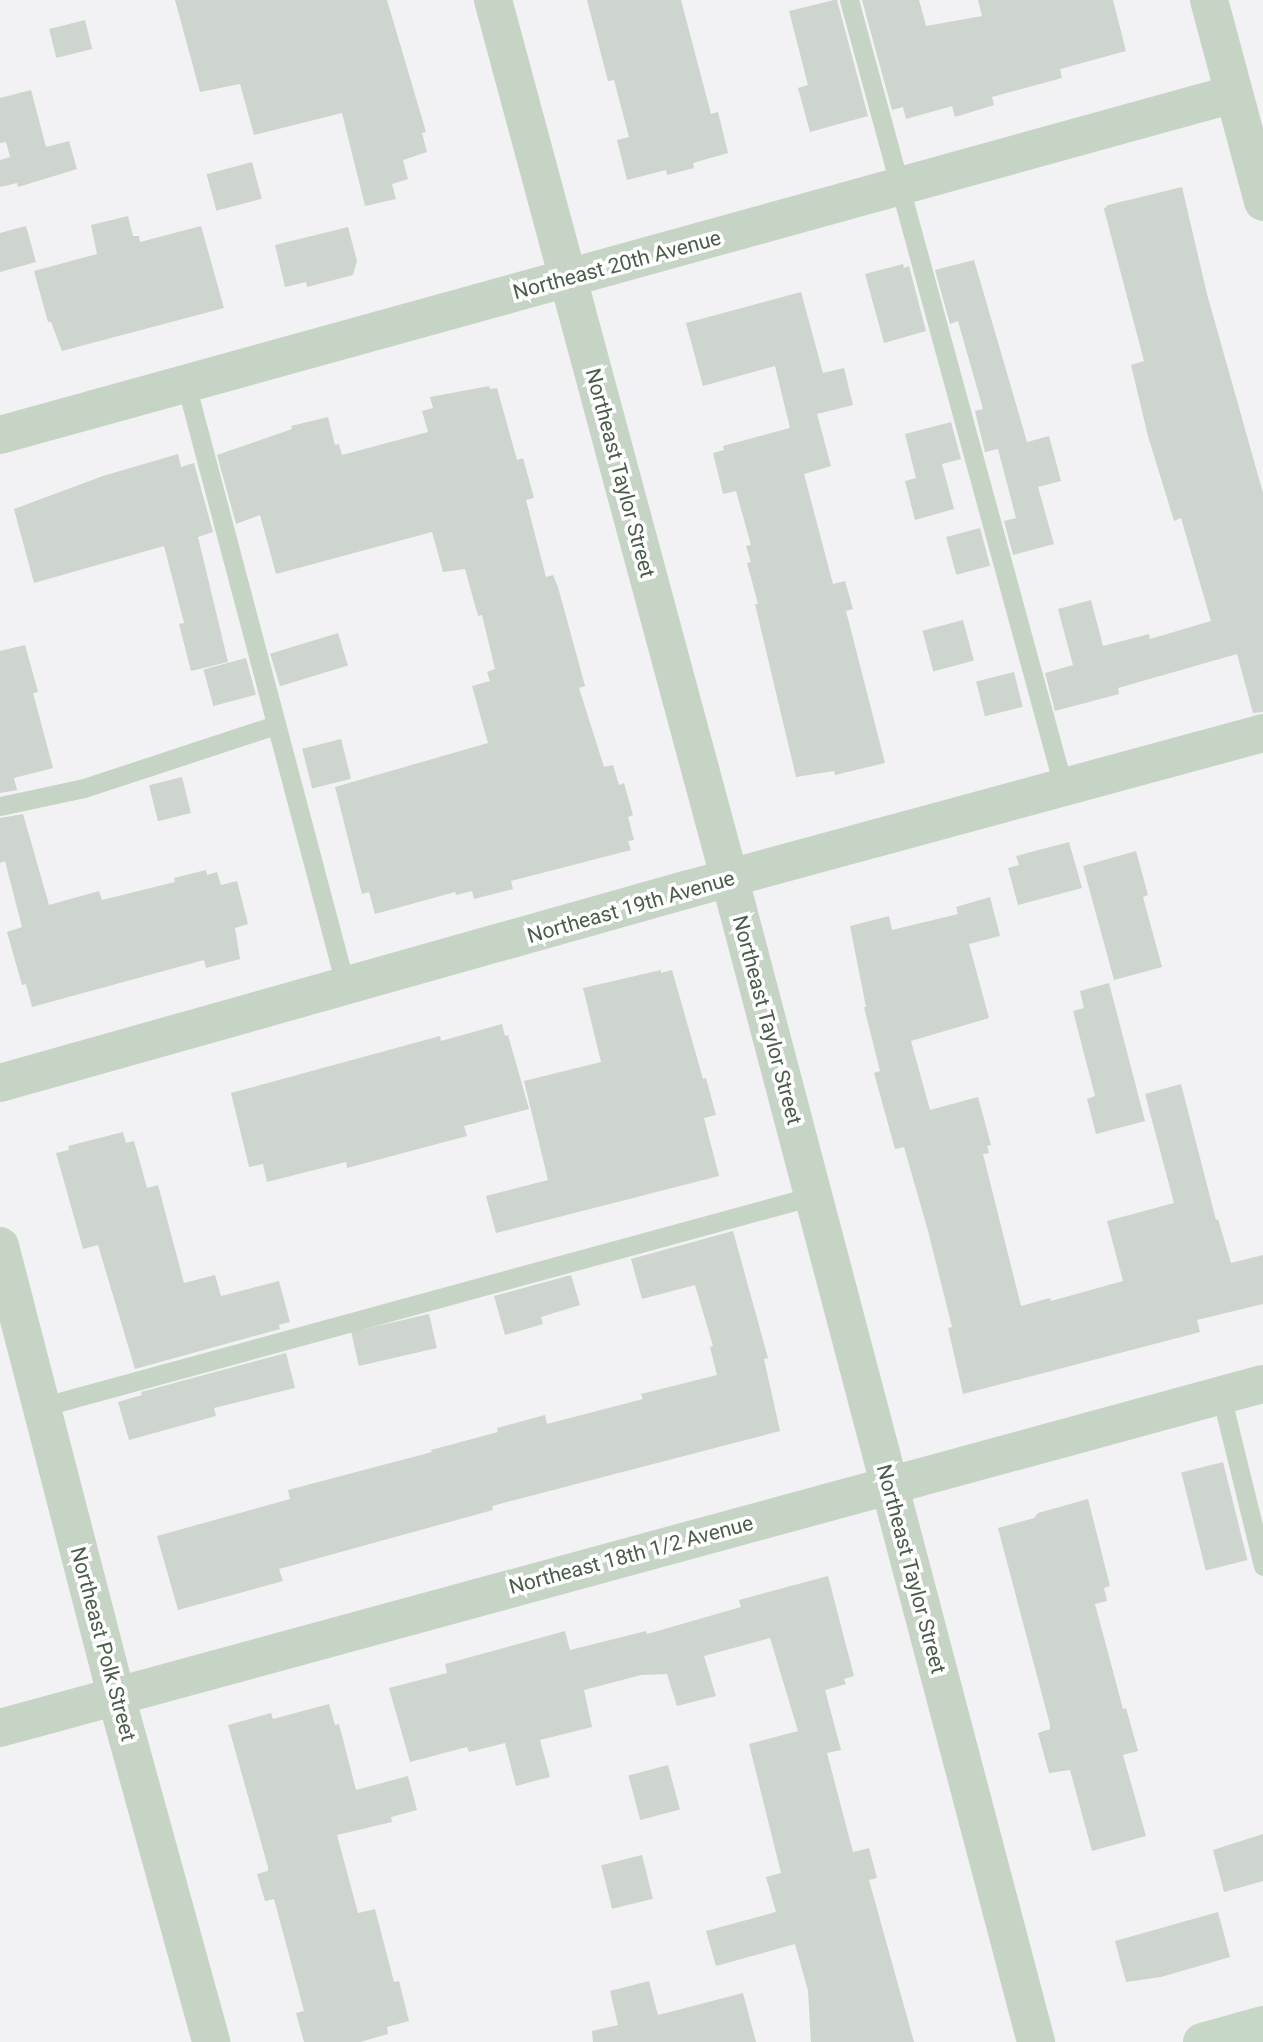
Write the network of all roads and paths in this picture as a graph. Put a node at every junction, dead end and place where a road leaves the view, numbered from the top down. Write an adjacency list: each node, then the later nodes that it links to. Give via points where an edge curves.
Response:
1 (494, 0): 7 (street, Northeast Taylor Street)
2 (849, 0): 5 (lane)
3 (1209, 0): 4 (street)
4 (1233, 94): 5 (street, Northeast 20th Avenue); 6 (street)
5 (899, 188): 7 (street, Northeast 20th Avenue); 12 (lane)
6 (1263, 202)
7 (568, 279): 8 (street, Northeast 20th Avenue); 14 (street, Northeast Taylor Street)
8 (186, 384): 9 (street, Northeast 20th Avenue); 10 (lane)
9 (0, 435)
10 (276, 725): 13 (lane, via 84,788); 15 (lane)
11 (1263, 733): 12 (street, Northeast 19th Avenue)
12 (1064, 789): 14 (street, Northeast 19th Avenue)
13 (0, 806)
14 (729, 879): 15 (street, Northeast 19th Avenue); 17 (street, Northeast Taylor Street)
15 (346, 988): 16 (street, Northeast 19th Avenue)
16 (0, 1083)
17 (813, 1196): 21 (lane); 22 (street, Northeast Taylor Street)
18 (0, 1246): 21 (street, Northeast Polk Street)
19 (1263, 1384): 20 (street, Northeast 18th 1/2 Avenue)
20 (1221, 1395): 22 (street, Northeast 18th 1/2 Avenue); 23 (lane)
21 (41, 1407): 24 (street, Northeast Polk Street)
22 (888, 1486): 24 (street, Northeast 18th 1/2 Avenue); 28 (street, Northeast Taylor Street)
23 (1263, 1566)
24 (116, 1696): 25 (street, Northeast 18th 1/2 Avenue); 27 (street, Northeast Polk Street)
25 (0, 1728)
26 (1263, 2025): 29 (street)
27 (211, 2042)
28 (1037, 2042)
29 (1202, 2042)

